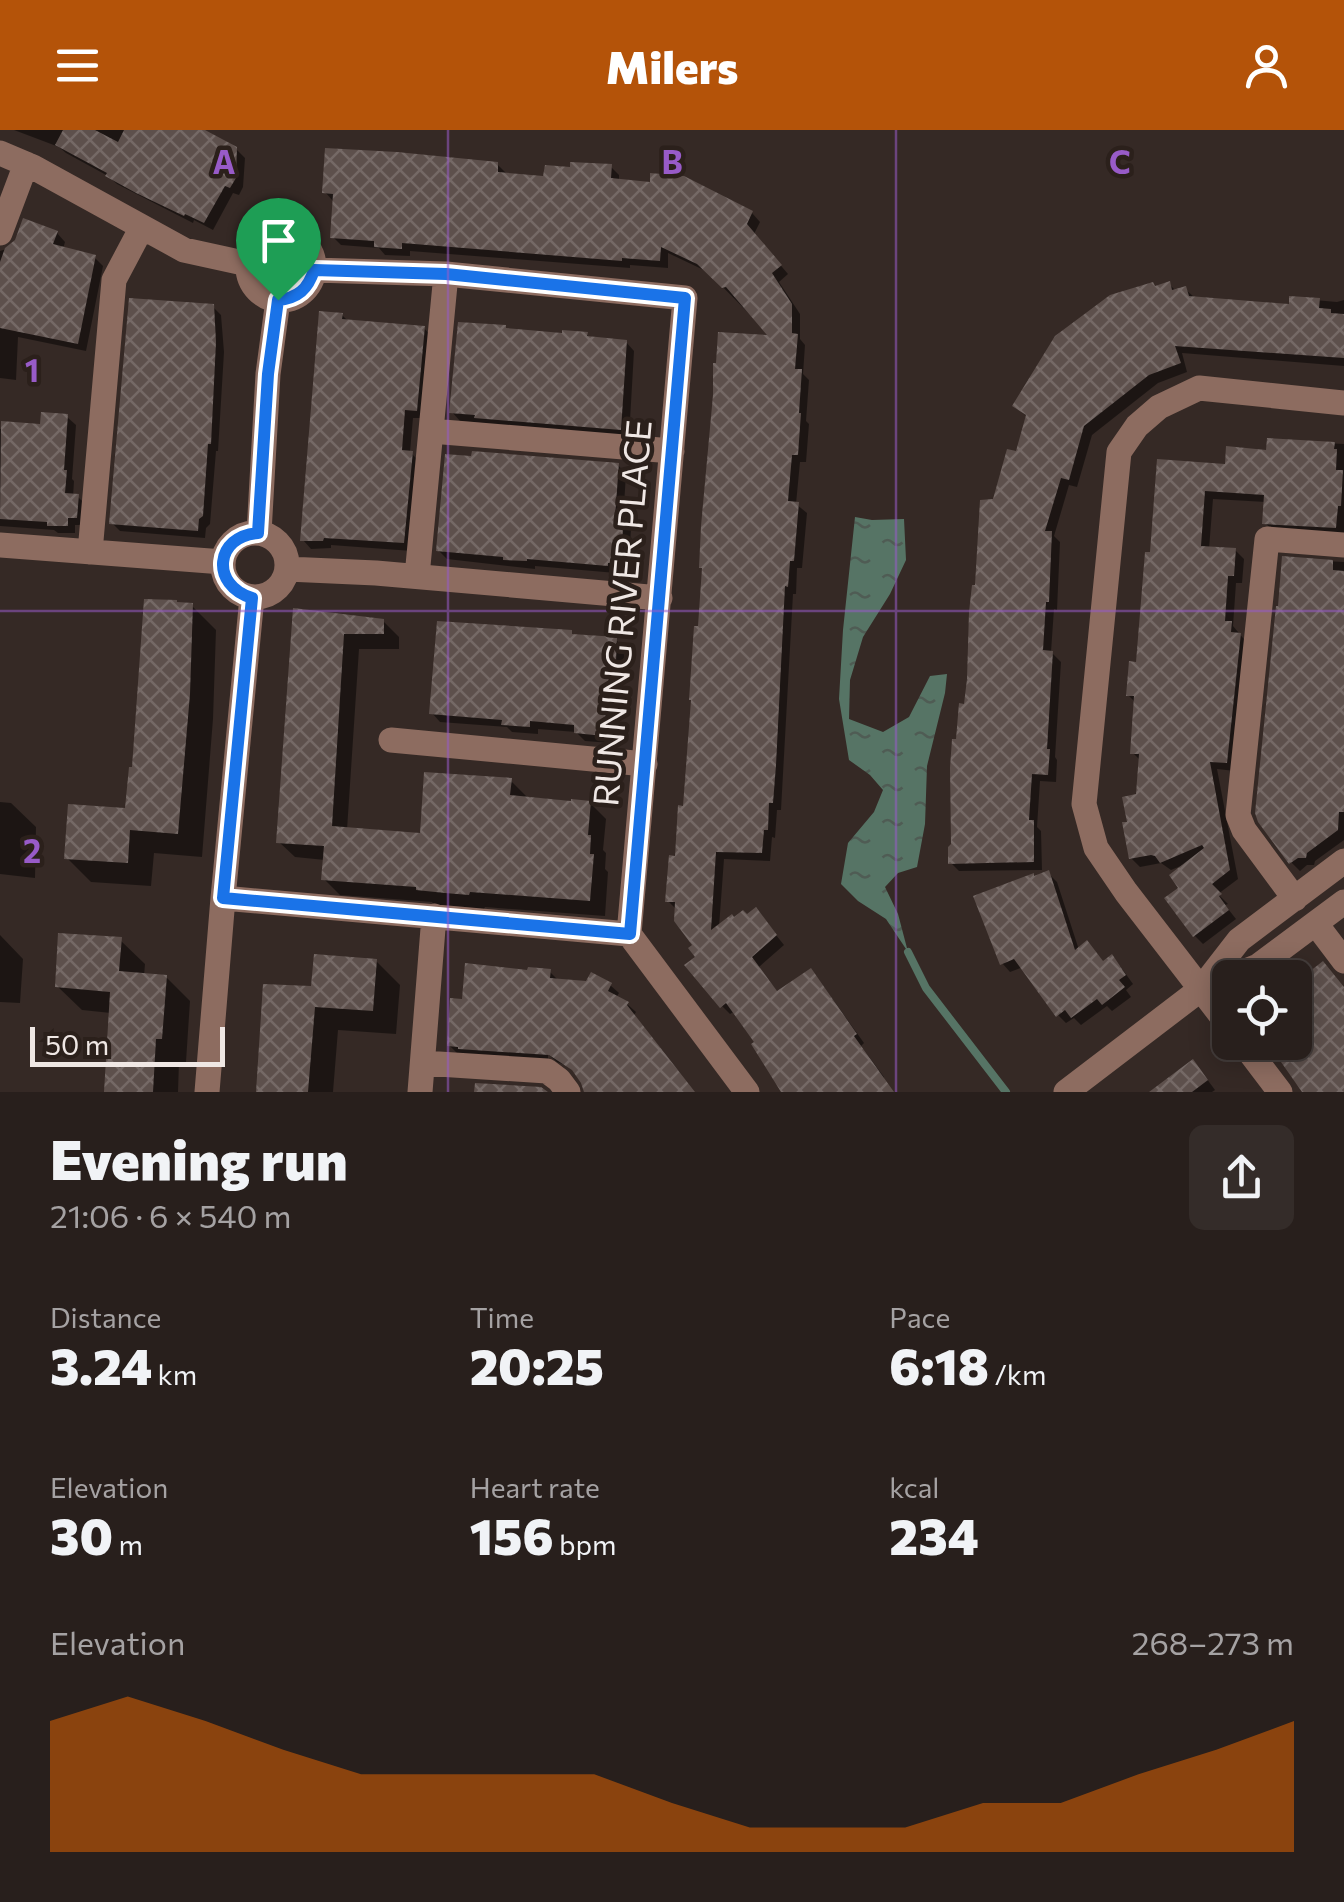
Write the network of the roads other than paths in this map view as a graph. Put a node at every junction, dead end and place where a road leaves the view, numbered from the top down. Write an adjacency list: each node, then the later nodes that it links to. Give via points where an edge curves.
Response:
1 (0, 153): 2 (street)
2 (26, 164): 3 (street); 4 (street)
3 (142, 227): 5 (street, via 184,250); 15 (street, via 114,280)
4 (0, 233)
5 (248, 264): 6 (street, via 260,242 284,234 306,246); 8 (street, via 256,288)
6 (314, 270): 7 (street); 8 (street, via 302,292)
7 (446, 274): 10 (street); 11 (street, RUNNING RIVER PLACE, via 685,298)
8 (278, 300): 12 (street)
9 (1344, 403): 31 (street, via 1199,388 1159,407 1118,452 1084,804 1096,848)
10 (431, 431): 11 (street); 18 (street)
11 (672, 451): 20 (street, RUNNING RIVER PLACE)
12 (258, 533): 16 (street, via 235,540); 17 (street, via 280,545)
13 (0, 545): 15 (street)
14 (1344, 545): 25 (street, via 1267,539 1238,815)
15 (90, 552): 16 (street)
16 (223, 562): 19 (street, via 230,586)
17 (288, 569): 18 (street); 19 (street, via 276,590)
18 (417, 576): 20 (street)
19 (252, 598): 24 (street)
20 (660, 598): 22 (street, RUNNING RIVER PLACE)
21 (390, 740): 22 (street)
22 (645, 764): 29 (street, RUNNING RIVER PLACE)
23 (1344, 861): 25 (street)
24 (223, 898): 27 (street); 36 (street)
25 (1295, 899): 31 (street, via 1239,940)
26 (1344, 902): 28 (street)
27 (434, 916): 29 (street); 34 (street)
28 (1316, 924): 30 (street); 31 (street, via 1258,966)
29 (630, 934): 39 (street)
30 (1344, 962)
31 (1200, 989): 32 (street); 35 (street)
32 (1212, 1004)
33 (1256, 1060): 40 (street)
34 (423, 1063): 37 (street); 38 (street, via 547,1071)
35 (1072, 1087)
36 (208, 1092)
37 (420, 1092)
38 (568, 1092)
39 (747, 1092)
40 (1280, 1092)

